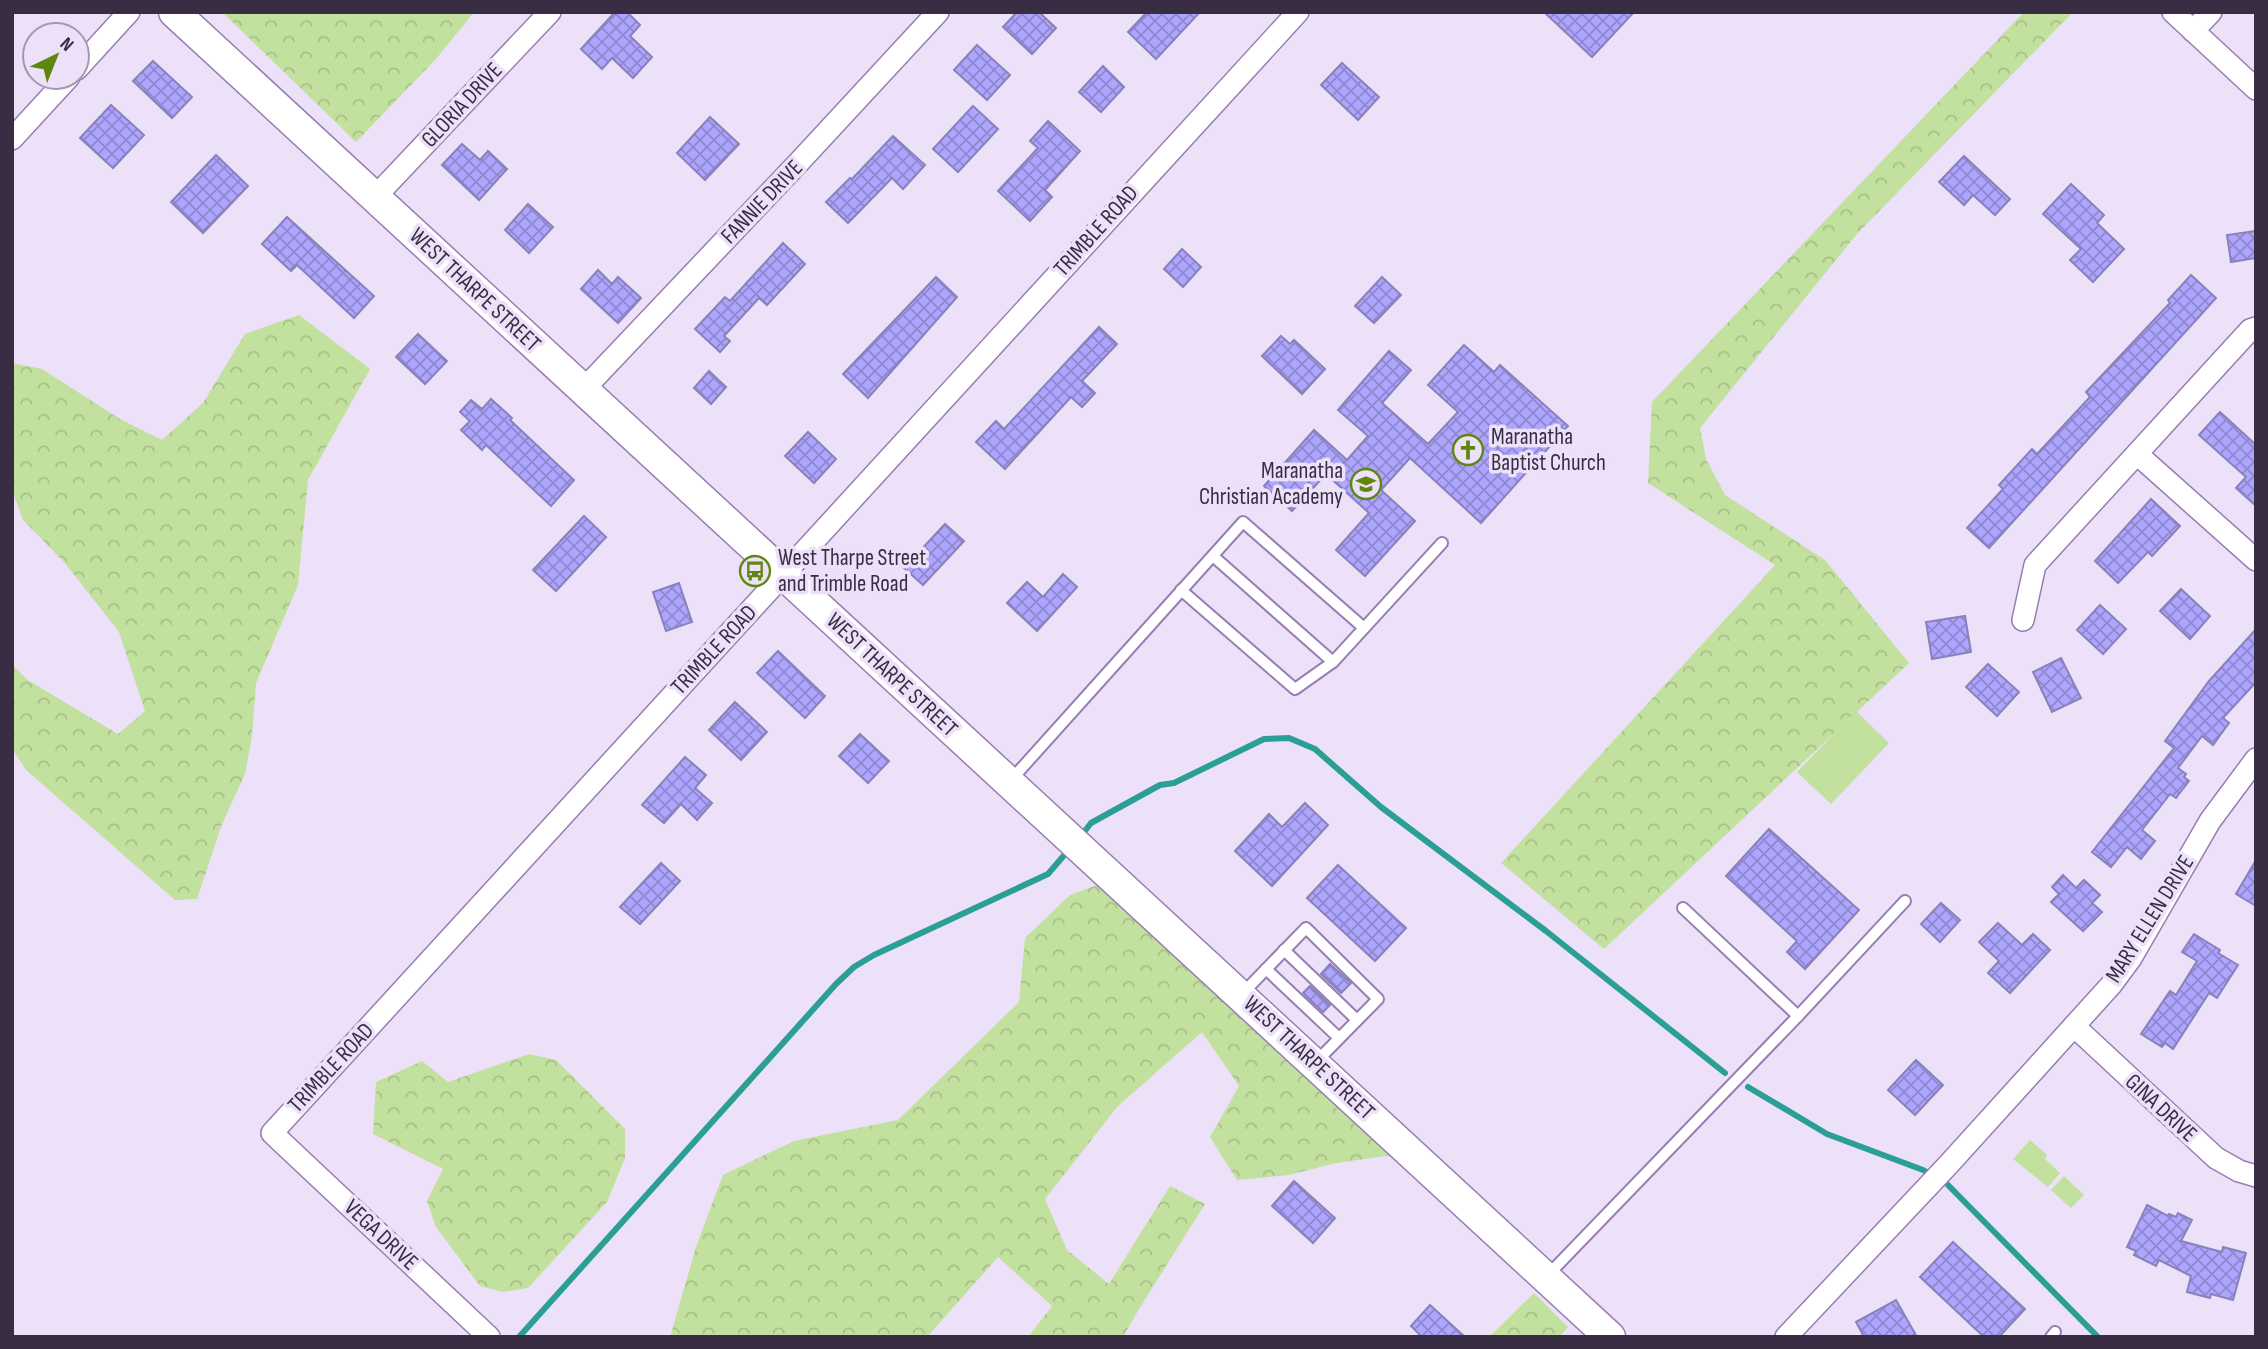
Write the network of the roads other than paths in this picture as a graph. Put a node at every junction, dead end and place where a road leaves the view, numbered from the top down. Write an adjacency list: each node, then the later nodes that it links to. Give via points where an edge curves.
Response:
1 (129, 12): 9 (street)
2 (174, 12): 13 (main road, WEST THARPE STREET)
3 (550, 12): 13 (street, GLORIA DRIVE)
4 (938, 12): 15 (street, FANNIE DRIVE)
5 (1298, 12): 20 (street, TRIMBLE ROAD)
6 (2174, 12): 8 (street)
7 (2211, 12): 8 (street)
8 (2193, 31): 10 (street)
9 (91, 54)
10 (2256, 89)
11 (56, 91): 12 (street)
12 (12, 139)
13 (375, 197): 15 (main road, WEST THARPE STREET)
14 (2256, 328): 16 (street)
15 (583, 390): 20 (main road, WEST THARPE STREET)
16 (2137, 454): 19 (street); 22 (street, via 2035,565)
17 (1442, 543): 23 (lane)
18 (1213, 555): 21 (lane); 23 (lane, via 1243,522); 24 (lane)
19 (2256, 560)
20 (783, 575): 26 (main road, WEST THARPE STREET); 37 (street, TRIMBLE ROAD)
21 (1181, 590): 24 (lane, via 1295,689); 26 (lane)
22 (2023, 620)
23 (1364, 628): 24 (lane)
24 (1333, 662)
25 (2256, 759): 34 (street, MARY ELLEN DRIVE, via 2210,821 2131,958)
26 (1009, 782): 31 (main road, WEST THARPE STREET)
27 (1905, 901): 32 (lane)
28 (1683, 908): 32 (lane)
29 (1284, 950): 30 (lane); 33 (lane); 33 (lane, via 1306,929 1378,999)
30 (1266, 969): 31 (lane); 35 (lane)
31 (1241, 995): 36 (main road, WEST THARPE STREET)
32 (1798, 1016): 39 (lane)
33 (1357, 1020): 35 (lane)
34 (2074, 1026): 38 (street, GINA DRIVE, via 2216,1158); 42 (street, MARY ELLEN DRIVE)
35 (1339, 1038): 36 (lane)
36 (1315, 1063): 39 (main road, WEST THARPE STREET)
37 (272, 1133): 40 (street, VEGA DRIVE)
38 (2256, 1176)
39 (1547, 1276): 41 (main road, WEST THARPE STREET)
40 (489, 1337)
41 (1610, 1337)
42 (1786, 1337)

